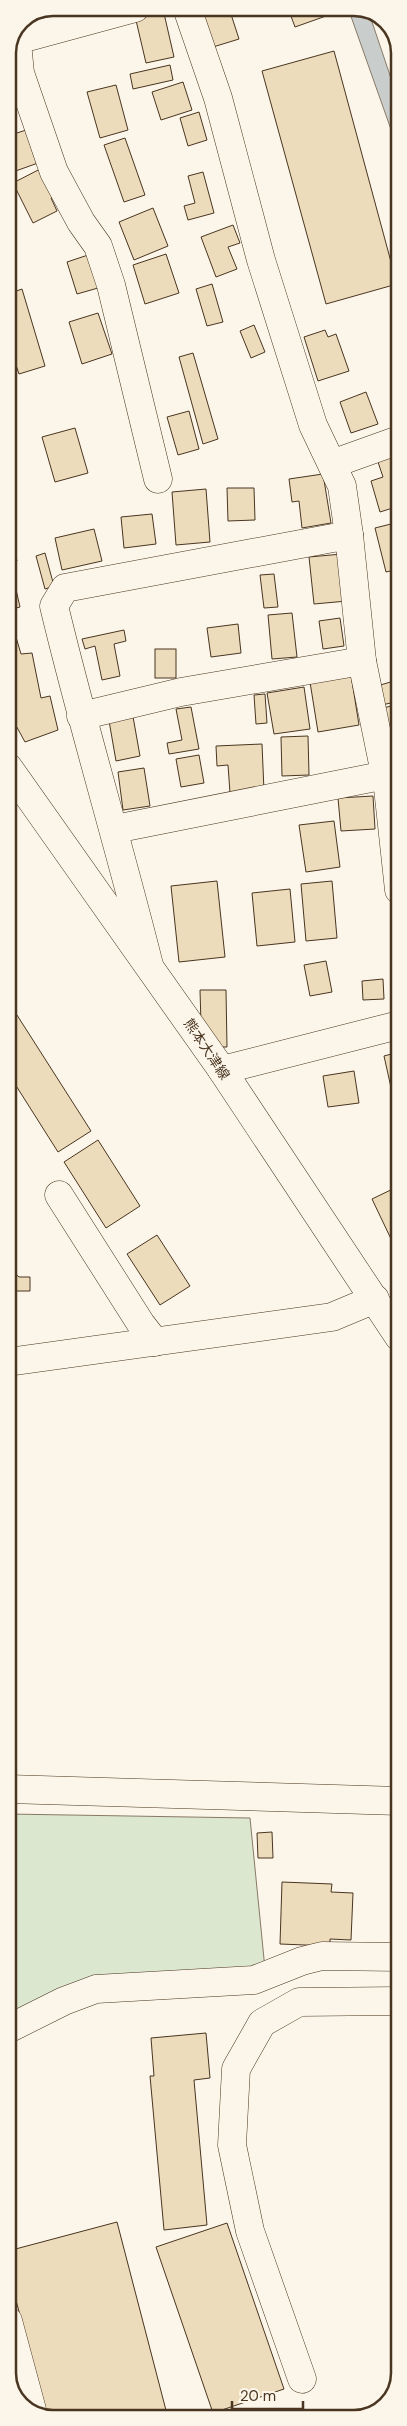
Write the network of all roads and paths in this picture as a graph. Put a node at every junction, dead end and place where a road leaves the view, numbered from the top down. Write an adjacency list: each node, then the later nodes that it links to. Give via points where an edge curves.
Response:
1 (102, 16): 3 (street)
2 (190, 16): 6 (street, via 218,98 287,345 313,425)
3 (21, 36)
4 (16, 80): 7 (street, via 54,172 80,222 98,246 111,285)
5 (390, 443): 6 (street)
6 (332, 464): 8 (street, via 342,486)
7 (158, 479)
8 (350, 535): 9 (street); 10 (street, via 65,588 54,606)
9 (362, 661): 10 (street, via 181,692); 12 (street)
10 (80, 716): 14 (street)
11 (16, 779): 15 (street, 熊本大津線)
12 (390, 780)
13 (391, 783): 14 (street)
14 (115, 829): 15 (street)
15 (149, 965): 17 (street, 熊本大津線)
16 (390, 1027): 17 (street)
17 (222, 1070): 19 (street, 熊本大津線)
18 (59, 1195): 21 (street)
19 (374, 1299): 20 (street, 熊本大津線); 21 (street, via 332,1317)
20 (391, 1324)
21 (155, 1342): 22 (street)
22 (17, 1361)
23 (17, 1789): 24 (street)
24 (391, 1801)
25 (391, 1957): 27 (street, via 322,1956 254,1980 96,1989)
26 (391, 2001): 29 (street, via 298,2002 262,2023 236,2069 232,2145 250,2231)
27 (17, 2025)
28 (17, 2354): 30 (street)
29 (302, 2379)
30 (29, 2400)

